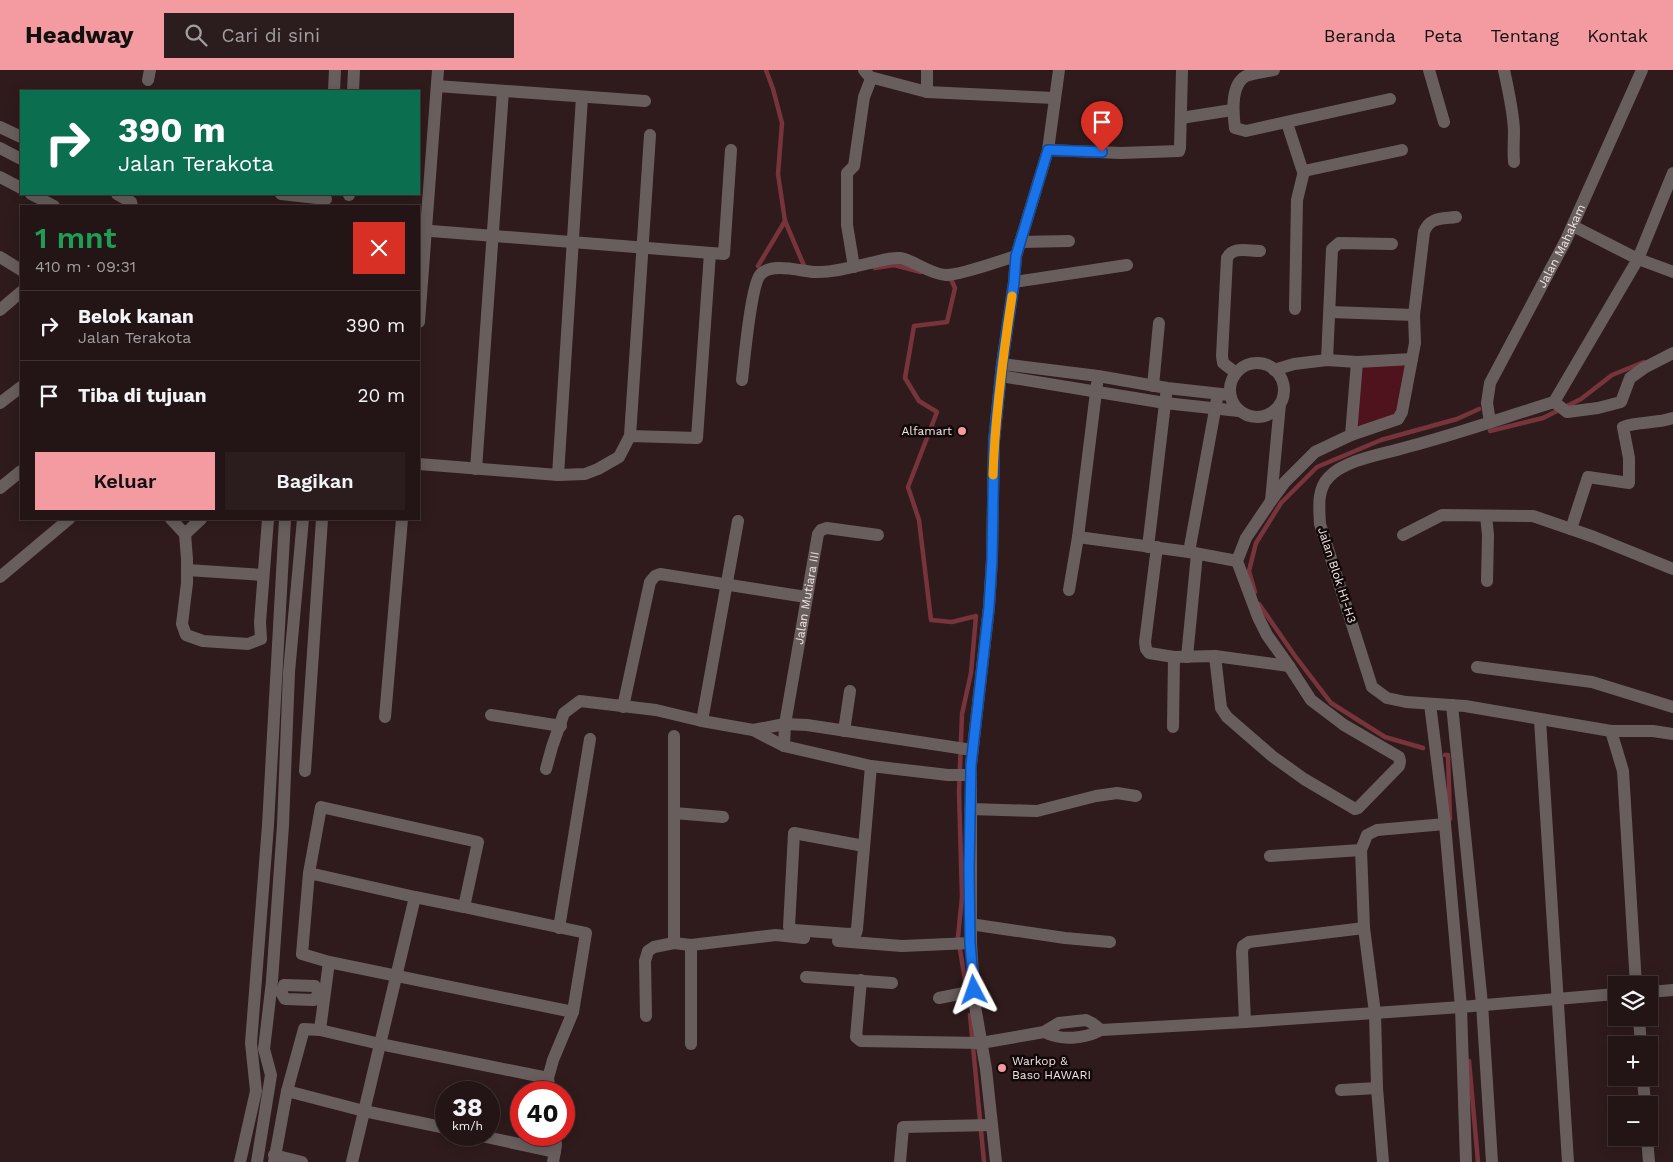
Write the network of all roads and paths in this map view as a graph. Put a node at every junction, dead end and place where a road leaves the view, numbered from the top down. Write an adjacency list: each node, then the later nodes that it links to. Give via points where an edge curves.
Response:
1 (335, 70): 13 (street)
2 (354, 70): 14 (street)
3 (438, 70): 12 (street)
4 (927, 70): 16 (street)
5 (1059, 70): 18 (street)
6 (1182, 70): 22 (street)
7 (1274, 70): 21 (street, via 1240,81)
8 (1429, 70): 23 (street)
9 (1504, 70): 33 (street, via 1513,118)
10 (1642, 70): 45 (street, Jalan Mahakam)
11 (867, 73): 16 (street); 59 (street, via 854,166 847,173 847,225)
12 (437, 86): 15 (street); 46 (street)
13 (334, 90)
14 (353, 90)
15 (502, 91): 17 (street); 47 (street)
16 (927, 92): 18 (street)
17 (582, 97): 20 (street); 49 (street)
18 (1054, 98): 30 (street)
19 (1390, 99): 24 (street)
20 (645, 101)
21 (1232, 110): 22 (street); 24 (street, via 1239,130)
22 (1181, 118): 30 (street, via 1180,148 1176,152)
23 (1444, 122)
24 (1287, 123): 34 (street)
25 (0, 127): 27 (street)
26 (650, 135): 52 (street)
27 (20, 137)
28 (0, 148): 32 (street)
29 (731, 150): 54 (street, via 724,254)
30 (1048, 150): 50 (street)
31 (1402, 150): 34 (street)
32 (20, 158)
33 (1514, 162)
34 (1304, 171): 65 (street, via 1297,200)
35 (1673, 173): 57 (street)
36 (0, 177): 37 (street)
37 (20, 187)
38 (33, 195): 43 (street)
39 (119, 195): 42 (street)
40 (288, 195): 41 (street)
41 (326, 200)
42 (133, 201)
43 (52, 205)
44 (1456, 217): 68 (street, via 1431,221 1424,232)
45 (1573, 226): 57 (street); 92 (street, Jalan Mahakam, via 1490,383 1487,403)
46 (423, 230): 47 (street); 64 (street)
47 (492, 236): 49 (street); 96 (street)
48 (1069, 241): 50 (street)
49 (572, 242): 52 (street); 98 (street)
50 (1020, 242): 55 (street)
51 (1392, 244): 67 (street, via 1339,244 1332,249)
52 (642, 248): 54 (street); 94 (street)
53 (1260, 251): 76 (street, via 1234,250 1227,258 1222,356 1223,363)
54 (710, 253): 94 (street, via 697,438)
55 (1016, 256): 59 (street, via 947,275 928,271 902,258); 62 (street)
56 (0, 257): 60 (street)
57 (1638, 259): 61 (street); 88 (street)
58 (1127, 265): 62 (street)
59 (854, 267): 78 (street, via 816,272 767,270 759,276)
60 (20, 269)
61 (1673, 272)
62 (1014, 282): 74 (street)
63 (20, 293): 66 (street)
64 (420, 299)
65 (1295, 308)
66 (0, 310)
67 (1330, 312): 68 (street); 72 (street)
68 (1414, 315): 71 (street)
69 (1159, 323): 79 (street)
70 (1673, 353): 88 (street, Jalan Blok H1-H3, via 1630,378 1622,402 1598,408)
71 (1412, 359): 73 (street); 93 (street, via 1398,419)
72 (1327, 360): 73 (street); 75 (street)
73 (1357, 362): 93 (street)
74 (1001, 370): 77 (street); 82 (street); 152 (street, via 994,441 989,607)
75 (1274, 370): 76 (street, via 1259,363 1250,364); 87 (street, via 1284,386)
76 (1236, 373): 84 (street, via 1230,384)
77 (1098, 376): 79 (street); 82 (street)
78 (742, 380)
79 (1153, 386): 81 (street)
80 (20, 387): 85 (street)
81 (1167, 388): 83 (street); 86 (street)
82 (1096, 392): 86 (street); 115 (street)
83 (1217, 394): 84 (street); 89 (street)
84 (1230, 395): 90 (street)
85 (0, 403)
86 (1165, 403): 89 (street); 116 (street)
87 (1280, 404): 90 (street, via 1266,416 1247,416); 100 (street)
88 (1560, 407): 92 (street, Jalan Blok H1-H3)
89 (1216, 408): 90 (street); 117 (street)
90 (1239, 411)
91 (1673, 418): 111 (street, via 1622,427 1629,458 1629,483 1588,477)
92 (1490, 422): 132 (street, Jalan Blok H1-H3, via 1340,468 1321,489 1320,524 1372,687 1387,698)
93 (1351, 435): 100 (street, via 1315,452 1285,482)
94 (630, 436): 98 (street, via 619,458 585,474)
95 (420, 464): 96 (street)
96 (476, 469): 98 (street)
97 (20, 472): 99 (street)
98 (558, 475)
99 (0, 488)
100 (1271, 502): 118 (street, via 1246,538)
101 (1486, 516): 111 (street, via 1532,516); 113 (street, via 1442,515); 123 (street)
102 (67, 520): 122 (street)
103 (172, 520): 112 (street)
104 (200, 520): 112 (street)
105 (268, 520): 121 (street)
106 (285, 520): 162 (street)
107 (303, 520): 163 (street, via 289,672)
108 (322, 520): 155 (street)
109 (402, 520): 137 (street)
110 (738, 521): 124 (street)
111 (1571, 529): 119 (street)
112 (185, 534): 120 (street)
113 (1403, 534)
114 (878, 535): 126 (street, Jalan Mutiara III, via 835,528 821,530)
115 (1078, 537): 116 (street); 125 (street)
116 (1153, 547): 117 (street); 128 (street, via 1146,649 1150,653)
117 (1193, 553): 118 (street); 128 (street)
118 (1237, 561): 129 (street, via 1258,618)
119 (1673, 569)
120 (187, 570): 121 (street); 121 (street, via 182,624 186,636 203,641 248,644 261,639)
121 (263, 575)
122 (0, 577)
123 (1487, 581)
124 (726, 583): 126 (street); 134 (street, via 660,574 650,582); 139 (street)
125 (1069, 590)
126 (806, 597): 140 (street, Jalan Mutiara III)
127 (1215, 656): 128 (street); 129 (street); 129 (street, via 1221,708 1226,717 1304,779 1358,808 1399,766 1399,757 1311,700)
128 (1181, 657): 143 (street)
129 (1289, 666)
130 (1477, 667): 135 (street, via 1592,682)
131 (850, 692): 146 (street)
132 (1430, 704): 133 (street, Jalan Blok H1-H3); 144 (street)
133 (1452, 705): 138 (street, Jalan Blok H1-H3); 141 (street)
134 (623, 707): 139 (street, via 656,710); 142 (street, via 580,701 564,713)
135 (1673, 707)
136 (491, 715): 142 (street)
137 (385, 717)
138 (1540, 720): 147 (street, Jalan Blok H1-H3); 190 (street)
139 (702, 721): 145 (street)
140 (785, 724): 145 (street); 146 (street); 151 (street, Jalan Mutiara III)
141 (1454, 725): 144 (street); 191 (street)
142 (561, 726): 154 (street)
143 (1173, 727)
144 (1432, 727): 161 (street)
145 (753, 730): 151 (street)
146 (844, 731): 152 (street)
147 (1611, 731): 148 (street, Jalan Blok H1-H3); 179 (street, via 1623,771)
148 (1673, 734)
149 (674, 736): 159 (street)
150 (590, 739): 171 (street)
151 (784, 746): 153 (street)
152 (968, 750): 156 (street)
153 (871, 766): 156 (street); 164 (street)
154 (546, 769)
155 (305, 771)
156 (969, 775): 158 (street)
157 (1136, 796): 158 (street, via 1096,796 1037,811)
158 (970, 809): 170 (street)
159 (674, 813): 160 (street); 174 (street)
160 (723, 817)
161 (1445, 824): 165 (street, via 1377,830 1367,835); 191 (street)
162 (268, 825): 163 (street); 212 (street, via 251,1044 256,1091)
163 (283, 825): 185 (street)
164 (864, 846): 164 (street, via 794,833 789,927 794,930 856,933)
165 (1361, 850): 166 (street); 172 (street)
166 (1270, 856)
167 (309, 873): 168 (street); 169 (street, via 321,807 478,842); 177 (street, via 302,954)
168 (415, 897): 169 (street); 178 (street)
169 (464, 907): 171 (street)
170 (970, 924): 173 (street); 175 (street)
171 (559, 928): 192 (street, via 586,934)
172 (1364, 928): 193 (street); 195 (street, via 1249,942 1243,946)
173 (1110, 942)
174 (674, 943): 176 (street); 194 (street, via 654,946 644,960)
175 (963, 943): 176 (street, via 902,946 776,935); 186 (street)
176 (691, 945): 199 (street)
177 (329, 962): 178 (street); 187 (street)
178 (396, 976): 192 (street); 198 (street)
179 (1635, 976)
180 (806, 977): 181 (street)
181 (861, 980): 182 (street); 197 (street, via 856,1037 861,1041)
182 (892, 982)
183 (1673, 990): 184 (street)
184 (1658, 991)
185 (276, 992): 187 (street, via 284,999 300,1000 314,1000); 213 (street, via 264,1049 271,1075)
186 (968, 992): 189 (street); 197 (street)
187 (322, 993): 196 (street)
188 (1608, 995): 190 (street)
189 (939, 998)
190 (1558, 998): 191 (street); 221 (street)
191 (1471, 1006): 193 (street); 219 (street); 220 (street)
192 (573, 1012): 200 (street)
193 (1375, 1013): 195 (street); 202 (street)
194 (646, 1016)
195 (1245, 1022): 197 (street, via 1101,1030 1091,1035 1059,1038 1044,1032)
196 (320, 1030): 198 (street); 204 (street, via 304,1029)
197 (975, 1043): 207 (street, via 986,1069)
198 (380, 1044): 200 (street); 205 (street)
199 (691, 1044)
200 (548, 1078): 201 (street)
201 (548, 1081)
202 (1377, 1088): 203 (street); 218 (street)
203 (1341, 1090)
204 (287, 1091): 205 (street); 211 (street)
205 (364, 1111): 206 (street); 215 (street)
206 (435, 1126)
207 (982, 1126): 216 (street, via 903,1127); 217 (street)
208 (500, 1142): 210 (street)
209 (1648, 1146): 222 (street)
210 (554, 1157)
211 (274, 1158): 214 (street)
212 (240, 1162)
213 (257, 1162)
214 (302, 1162)
215 (352, 1162)
216 (900, 1162)
217 (996, 1162)
218 (1383, 1162)
219 (1466, 1162)
220 (1492, 1162)
221 (1568, 1162)
222 (1649, 1162)

